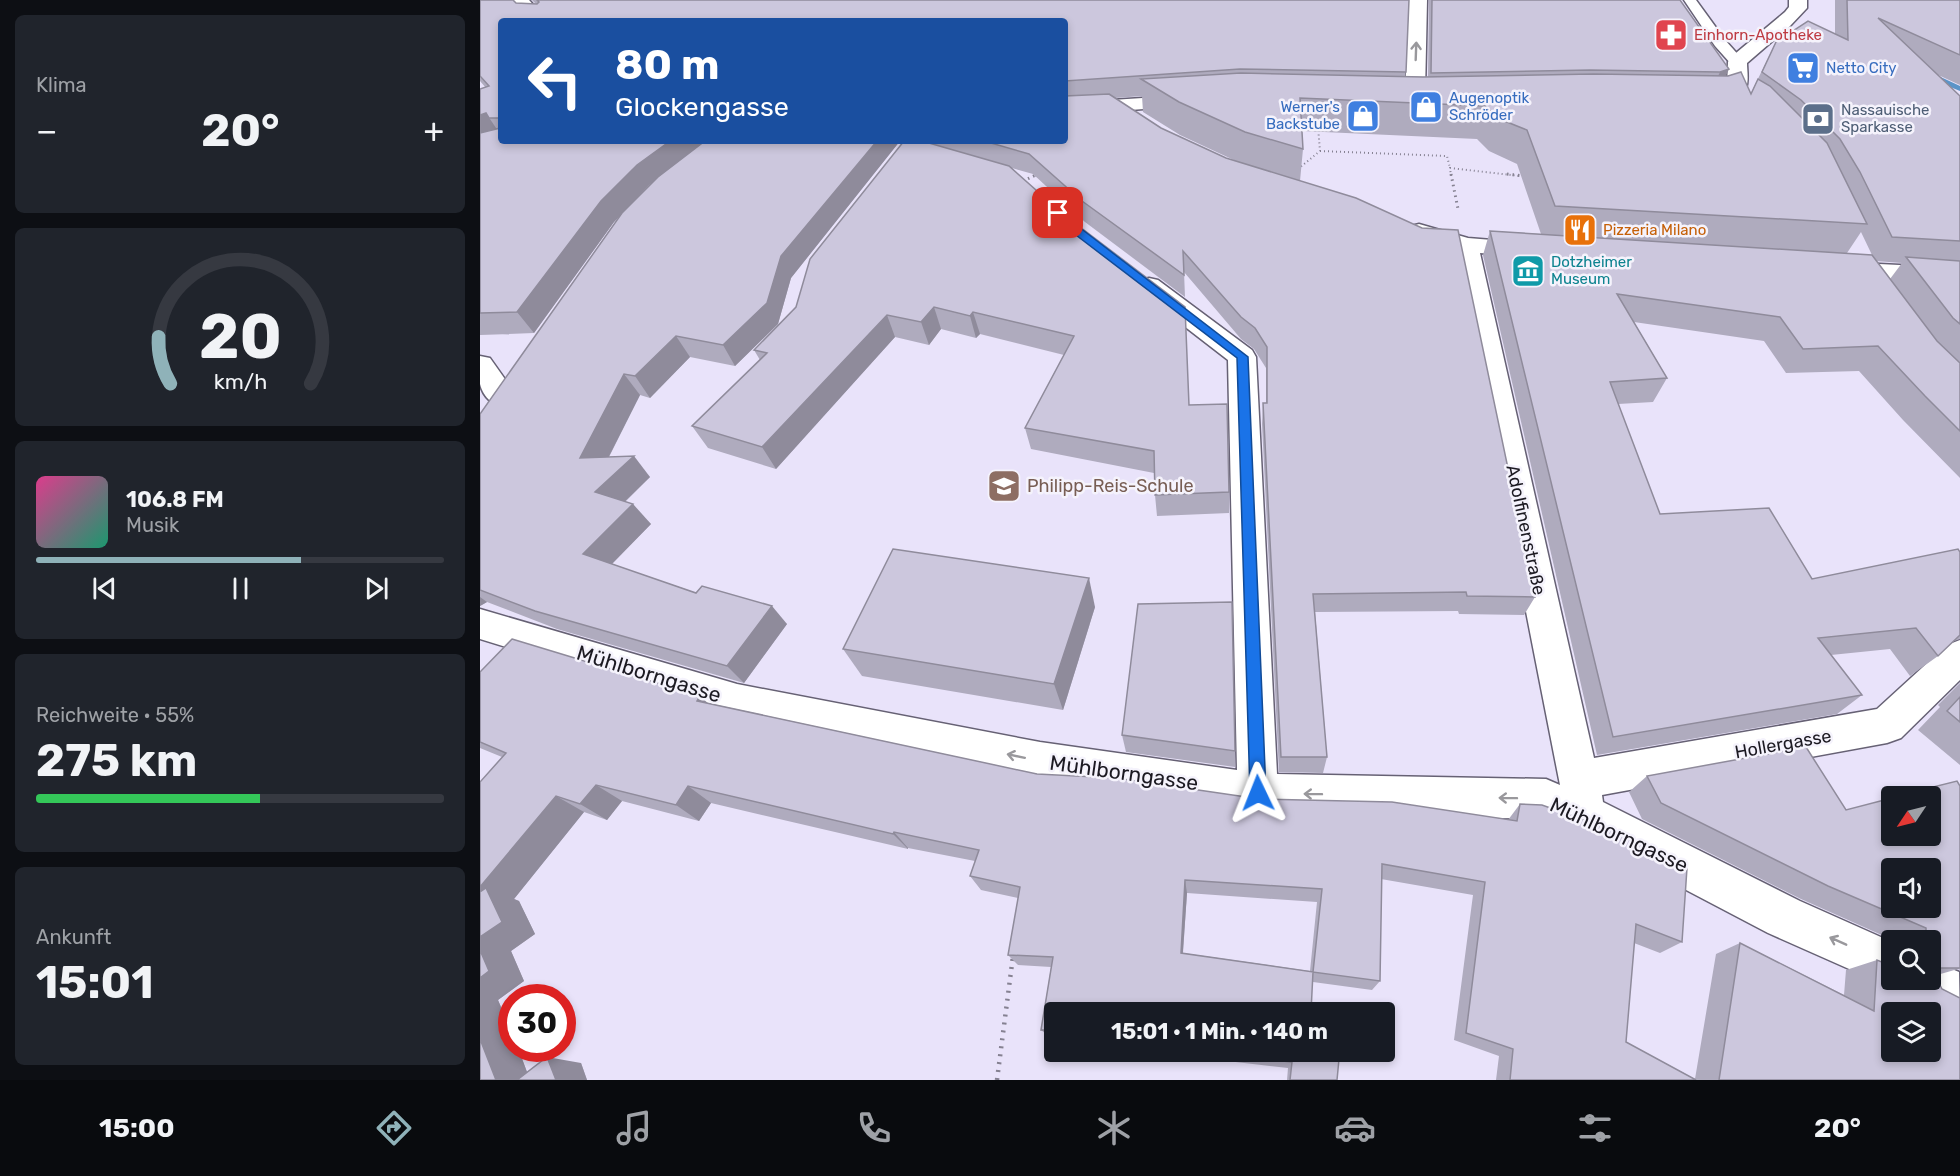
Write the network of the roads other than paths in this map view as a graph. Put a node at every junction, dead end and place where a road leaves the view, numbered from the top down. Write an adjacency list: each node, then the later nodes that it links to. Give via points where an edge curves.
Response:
1 (519, 0): 5 (street)
2 (1418, 0): 10 (street, one-way to 2)
3 (1690, 0): 6 (lane)
4 (1798, 0): 6 (street, via 1798,9)
5 (536, 18)
6 (1737, 62): 8 (street, via 1739,99)
7 (1208, 100): 12 (street)
8 (1688, 100)
9 (1394, 101): 10 (street)
10 (1417, 101): 11 (street)
11 (1440, 101)
12 (1116, 106): 13 (street); 14 (street)
13 (1068, 109)
14 (1146, 128)
15 (1400, 224): 16 (street)
16 (1466, 245): 17 (street); 28 (street, Adolfinenstraße)
17 (1548, 251)
18 (1859, 260): 19 (street); 21 (street); 22 (street)
19 (1817, 268)
20 (1131, 272): 27 (street, via 1242,357)
21 (1960, 276)
22 (1883, 298)
23 (480, 365): 24 (street)
24 (505, 399)
25 (480, 624): 27 (street, Mühlborngasse, one-way to 25, via 1040,761 737,701)
26 (1960, 656): 28 (street, Hollergasse, via 1887,725)
27 (1258, 793): 28 (street, Mühlborngasse, one-way to 27)
28 (1582, 797): 29 (street, Mühlborngasse, one-way to 28, via 1784,916)
29 (1881, 960)
30 (1941, 987): 31 (street)
31 (1960, 1001)

